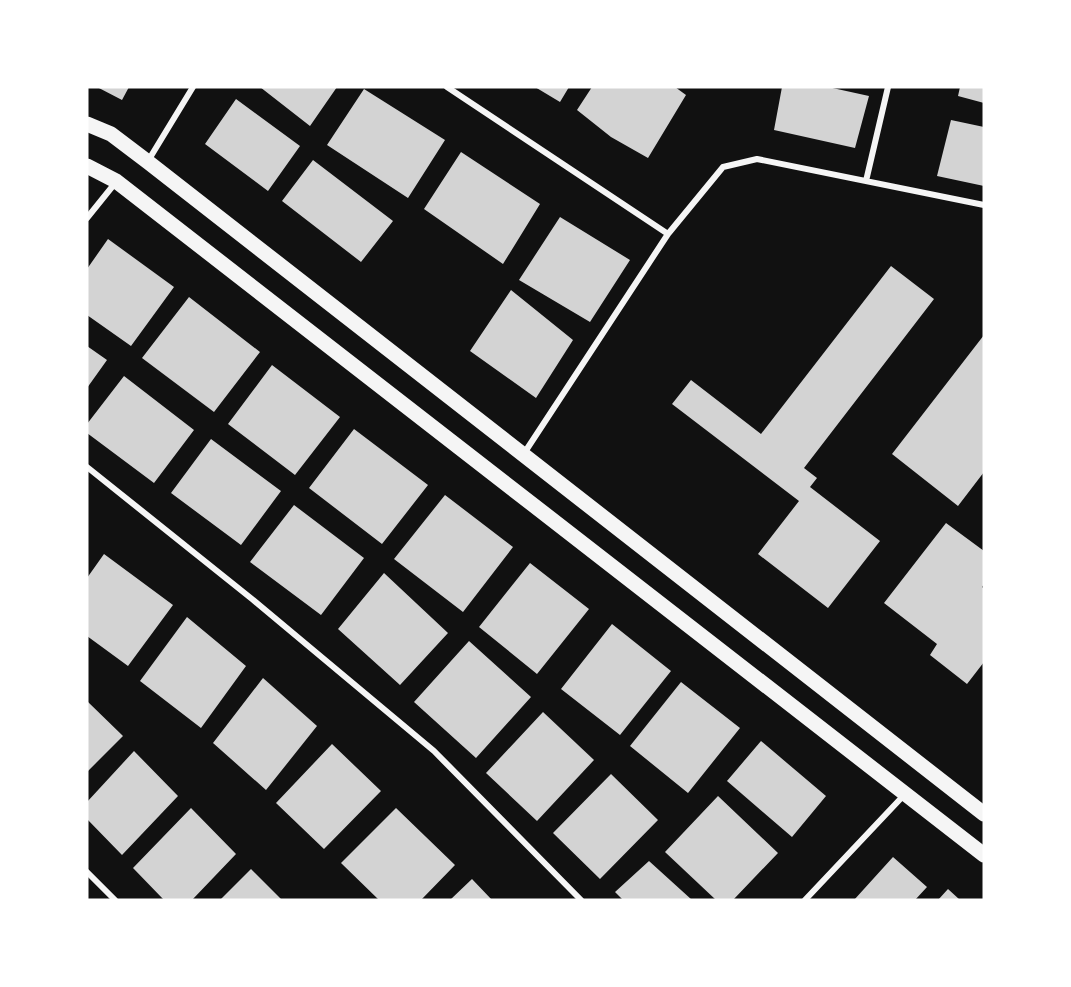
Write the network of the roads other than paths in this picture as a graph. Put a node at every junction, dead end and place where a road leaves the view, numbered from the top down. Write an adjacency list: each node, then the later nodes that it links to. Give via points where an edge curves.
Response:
1 (193, 87): 5 (street)
2 (447, 87): 11 (street)
3 (888, 87): 7 (street)
4 (87, 124): 5 (main road, via 111,134)
5 (148, 162): 12 (main road)
6 (87, 166): 8 (main road)
7 (866, 181): 9 (street); 11 (street, via 757,159 723,167)
8 (116, 182): 10 (street); 14 (main road)
9 (984, 204)
10 (87, 218)
11 (668, 234): 12 (street)
12 (523, 455): 15 (main road)
13 (87, 467): 19 (street, via 252,598 434,751)
14 (904, 794): 16 (main road); 20 (street)
15 (984, 814)
16 (984, 855)
17 (87, 872): 18 (street)
18 (115, 900)
19 (581, 900)
20 (805, 900)

